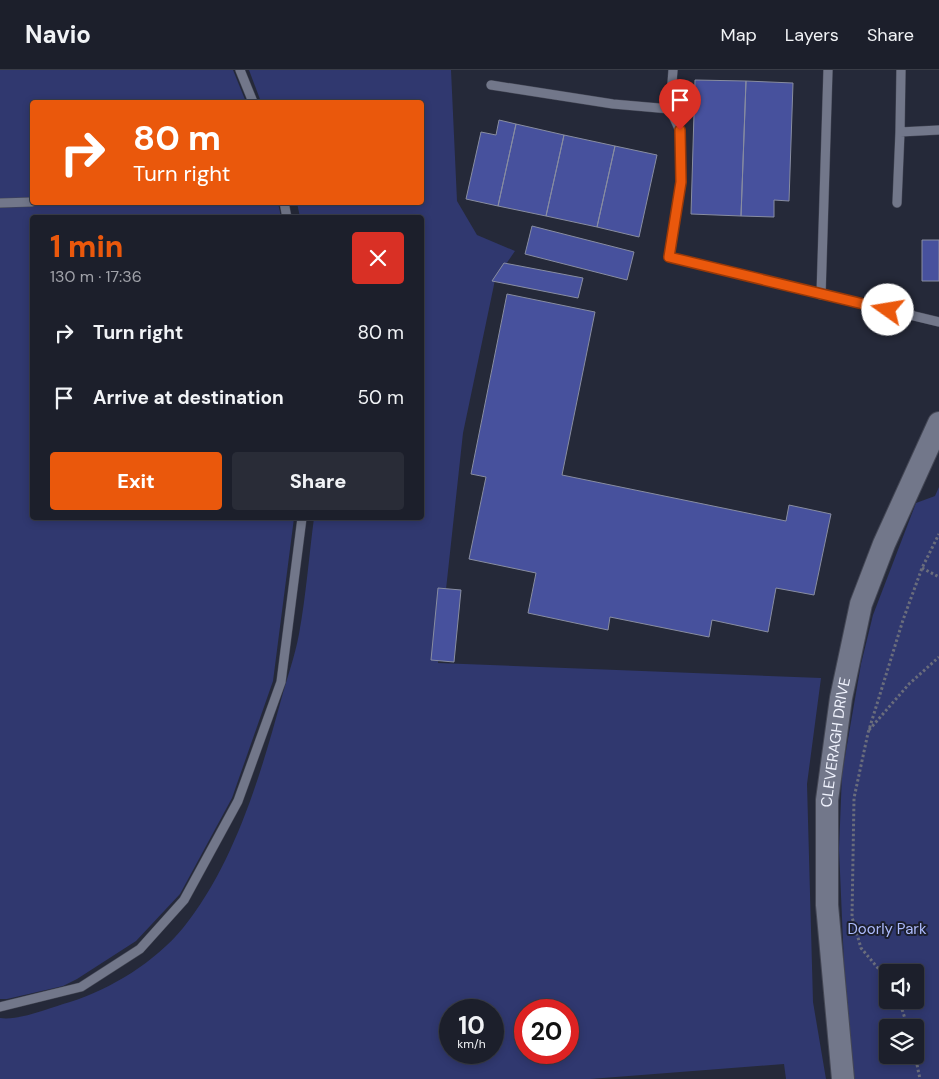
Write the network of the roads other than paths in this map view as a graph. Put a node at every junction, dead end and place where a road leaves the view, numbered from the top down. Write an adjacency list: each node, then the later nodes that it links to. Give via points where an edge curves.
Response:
1 (240, 70): 6 (lane)
2 (673, 70): 7 (lane)
3 (828, 70): 13 (lane)
4 (901, 70): 9 (lane)
5 (491, 85): 7 (lane, via 613,104)
6 (252, 100)
7 (670, 109): 13 (lane, via 680,130 681,182 669,257)
8 (939, 130): 9 (lane)
9 (900, 132): 12 (lane)
10 (30, 202): 11 (lane)
11 (0, 203)
12 (897, 203)
13 (821, 295): 14 (lane)
14 (939, 322)
15 (939, 423): 18 (street, CLEVERAGH DRIVE, via 884,544 861,604 841,698 827,800 827,904)
16 (302, 520): 17 (lane, via 281,682 238,801 184,900 140,948 81,987)
17 (0, 1006)
18 (843, 1079)

